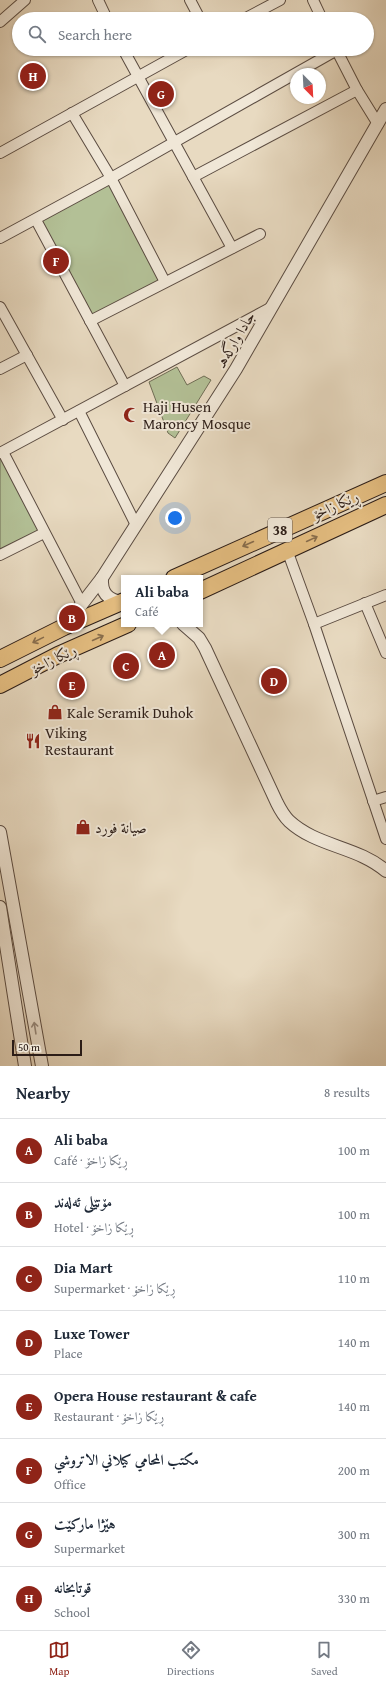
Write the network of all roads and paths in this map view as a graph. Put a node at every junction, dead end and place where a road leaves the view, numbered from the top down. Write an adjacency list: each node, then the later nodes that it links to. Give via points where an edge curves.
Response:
1 (24, 0): 10 (street)
2 (98, 0): 6 (street)
3 (190, 0): 7 (street)
4 (280, 0): 8 (street)
5 (313, 0): 9 (street)
6 (104, 12)
7 (196, 12)
8 (257, 12)
9 (319, 12)
10 (0, 22)
11 (126, 56): 15 (street)
12 (175, 56): 15 (street)
13 (325, 56): 20 (street)
14 (339, 56): 16 (street)
15 (137, 77): 18 (street); 20 (street)
16 (357, 90): 19 (street); 22 (street)
17 (386, 109): 19 (street, جادا وارگه‌هـ)
18 (72, 113): 21 (street); 23 (street)
19 (378, 124): 30 (street, جادا وارگه‌هـ)
20 (174, 142): 22 (street); 23 (street)
21 (0, 153)
22 (193, 177): 27 (street)
23 (111, 178): 24 (street); 28 (street)
24 (36, 220): 26 (street); 31 (street)
25 (260, 234): 27 (street)
26 (0, 238)
27 (232, 248): 28 (street)
28 (166, 282): 31 (street)
29 (0, 307): 32 (street)
30 (272, 307): 34 (street); 43 (street, جادا وارگه‌هـ, via 236,369)
31 (90, 321): 34 (street)
32 (27, 355): 33 (street); 36 (street)
33 (0, 370)
34 (125, 386): 35 (street)
35 (79, 411): 36 (street); 43 (street)
36 (63, 420): 37 (street)
37 (1, 453): 44 (street)
38 (386, 483): 39 (highway, ڕێکا زاخۆ / 38)
39 (366, 492): 40 (highway, ڕێکا زاخۆ / 38); 41 (highway, via 362,503 367,510)
40 (335, 506): 42 (highway, via 342,507 347,514); 47 (highway, ڕێکا زاخۆ / 38, one-way to 47)
41 (381, 508): 42 (highway, ڕێکا زاخۆ / 38)
42 (344, 524): 45 (highway, ڕێکا زاخۆ / 38, one-way to 42)
43 (136, 525): 48 (street, جادا وارگه‌هـ)
44 (44, 532): 46 (street); 54 (street)
45 (287, 550): 49 (highway, ڕێکا زاخۆ / 38); 55 (street)
46 (0, 555)
47 (181, 575)
48 (102, 578): 51 (street, via 102,587 106,595 113,600); 54 (street, جادا وارگه‌هـ)
49 (203, 590)
50 (386, 595): 53 (street)
51 (121, 601)
52 (121, 602): 56 (highway, ڕێکا زاخۆ)
53 (365, 603): 55 (street); 60 (street)
54 (82, 604): 56 (street, جادا وارگه‌هـ)
55 (314, 624): 65 (street)
56 (64, 627): 61 (highway, ڕێکا زاخۆ, one-way to 61)
57 (121, 627): 62 (highway, ڕێکا زاخۆ, one-way to 57)
58 (186, 627): 69 (street, via 199,638 205,648 277,803 288,820 314,839 364,856)
59 (198, 627): 68 (street, via 209,641 280,797 291,813 318,832 358,846)
60 (386, 653)
61 (0, 659)
62 (7, 682): 63 (street)
63 (0, 694)
64 (386, 797): 65 (street)
65 (373, 801): 67 (street)
66 (0, 832): 72 (street)
67 (386, 839)
68 (386, 862)
69 (386, 872)
70 (0, 907): 71 (street)
71 (13, 994): 72 (street); 73 (street)
72 (30, 994): 74 (street, one-way to 72)
73 (25, 1066)
74 (42, 1066)

